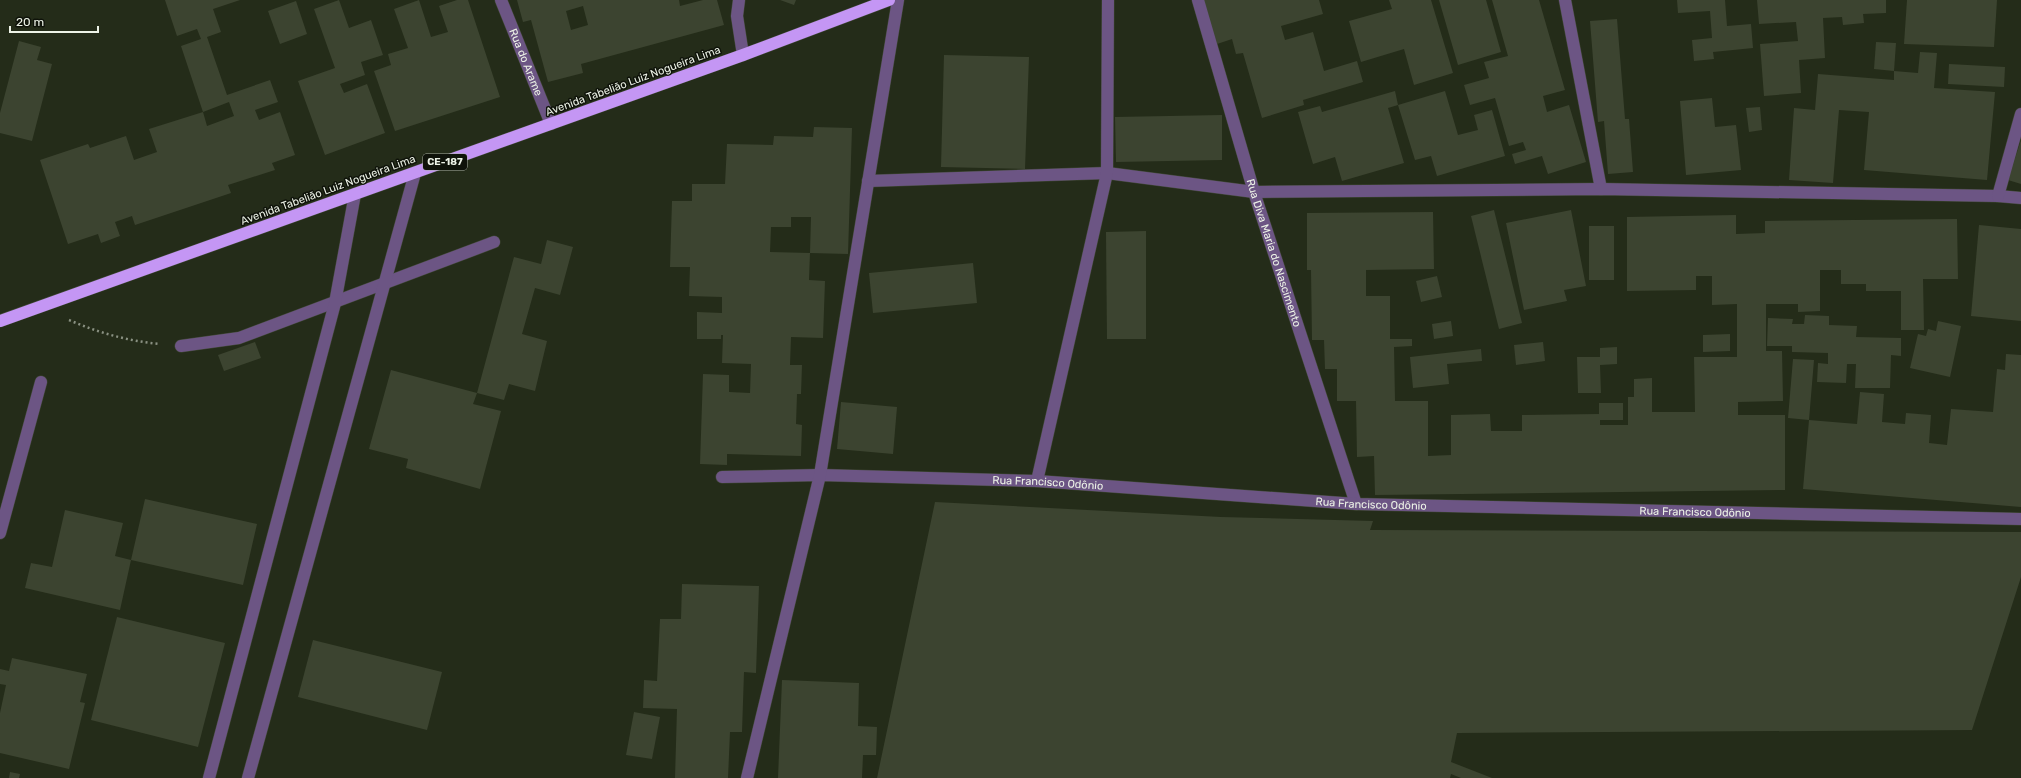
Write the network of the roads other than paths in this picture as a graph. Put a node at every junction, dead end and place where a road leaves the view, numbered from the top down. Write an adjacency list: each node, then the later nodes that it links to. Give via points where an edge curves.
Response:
1 (501, 0): 10 (street, Rua do Arame)
2 (739, 0): 8 (street, via 737,16)
3 (888, 0): 8 (highway, Avenida Tabelião Luiz Nogueira Lima / CE-187)
4 (898, 0): 13 (street)
5 (1108, 0): 12 (street)
6 (1198, 0): 15 (street, Rua Diva Maria do Nascimento)
7 (1565, 0): 14 (street)
8 (743, 55): 10 (highway, Avenida Tabelião Luiz Nogueira Lima / CE-187)
9 (2021, 114): 17 (street)
10 (551, 124): 11 (highway, Avenida Tabelião Luiz Nogueira Lima / CE-187)
11 (415, 173): 16 (highway, Avenida Tabelião Luiz Nogueira Lima / CE-187); 20 (street)
12 (1107, 173): 13 (street); 15 (street); 27 (street)
13 (868, 181): 25 (street)
14 (1601, 189): 15 (street); 17 (street)
15 (1254, 192): 28 (street, Rua Diva Maria do Nascimento)
16 (355, 194): 21 (street); 22 (highway, Avenida Tabelião Luiz Nogueira Lima / CE-187)
17 (1998, 196): 18 (street)
18 (2021, 198)
19 (494, 242): 20 (street)
20 (384, 282): 21 (street); 32 (street)
21 (335, 303): 23 (street, via 239,338); 31 (street)
22 (0, 321)
23 (181, 346)
24 (41, 382): 30 (street)
25 (820, 475): 26 (street, Rua Francisco Odônio); 27 (street, Rua Francisco Odônio); 33 (street)
26 (722, 477)
27 (1037, 481): 28 (street, Rua Francisco Odônio)
28 (1356, 504): 29 (street, Rua Francisco Odônio)
29 (2021, 519)
30 (0, 533)
31 (209, 778)
32 (248, 778)
33 (747, 778)

